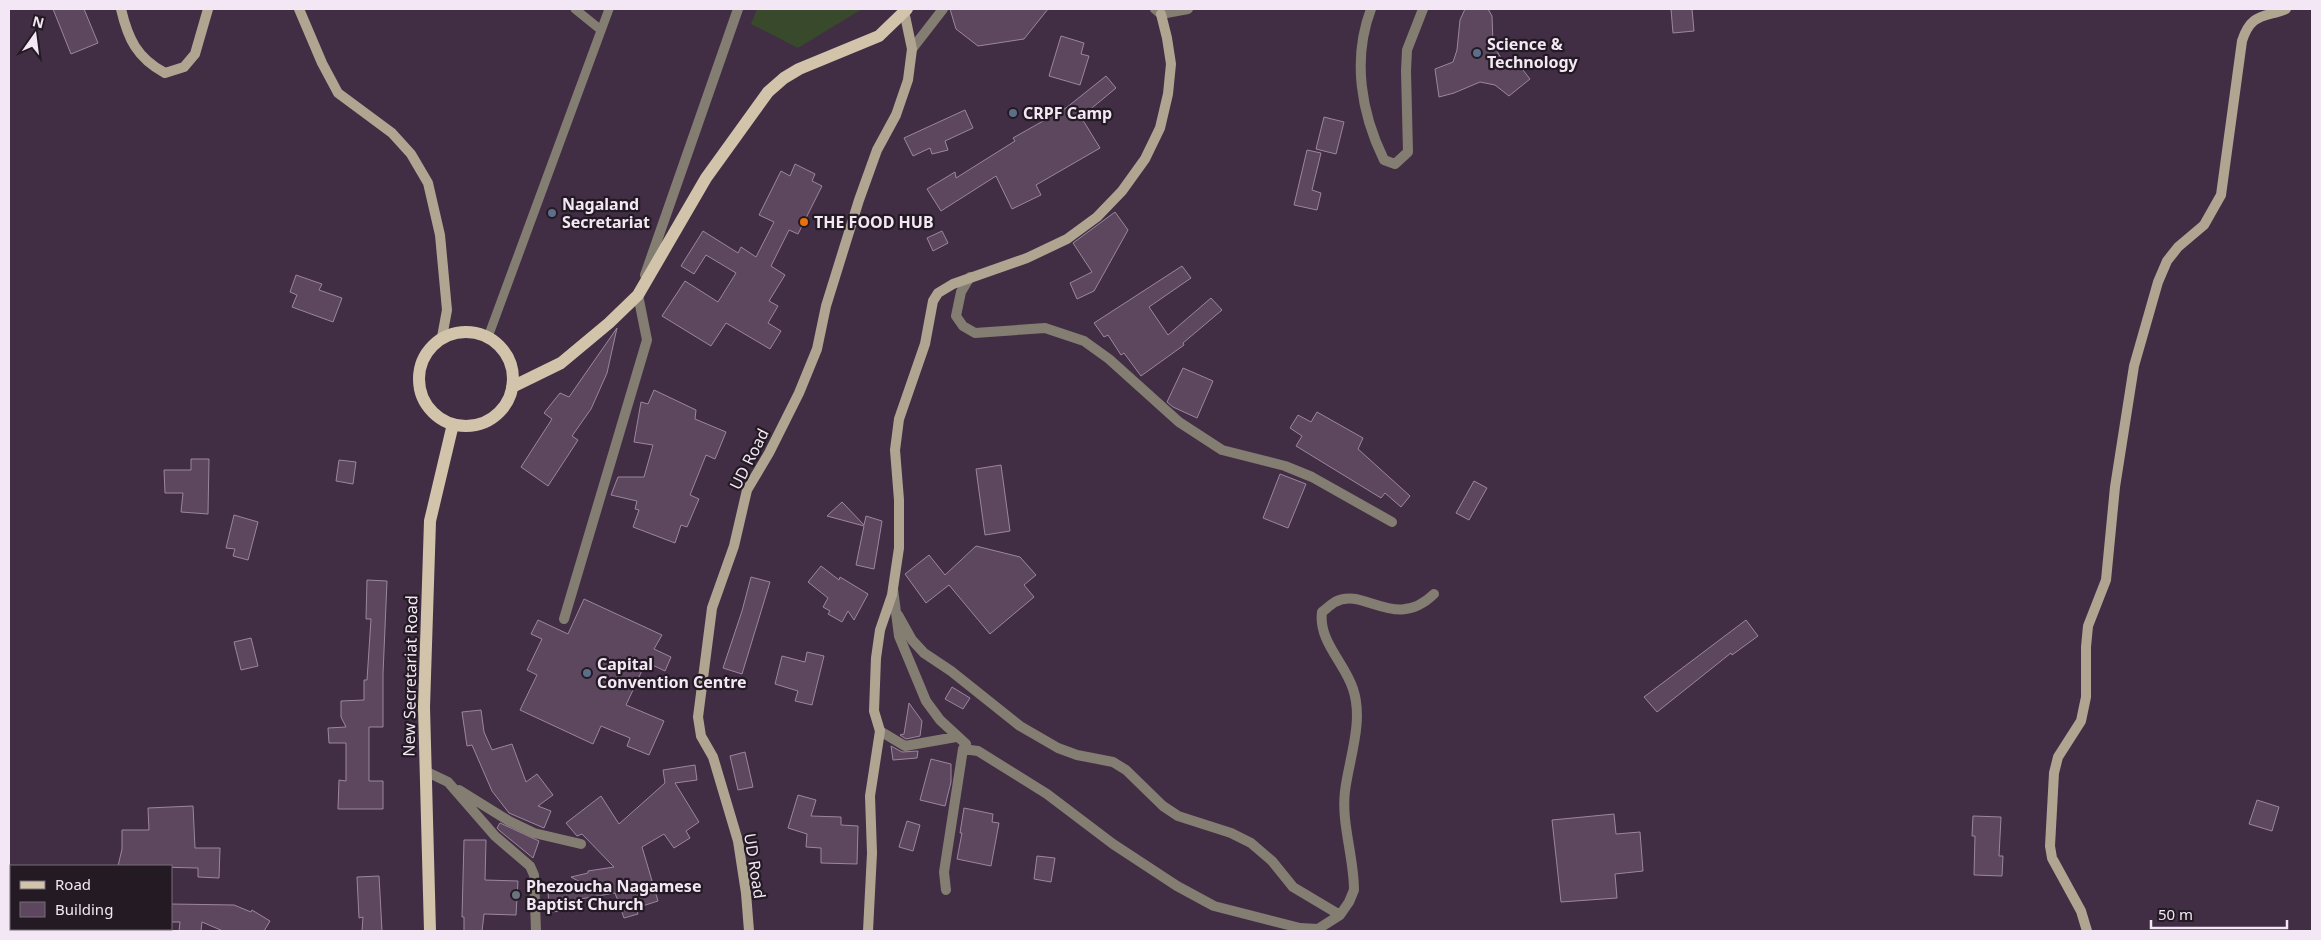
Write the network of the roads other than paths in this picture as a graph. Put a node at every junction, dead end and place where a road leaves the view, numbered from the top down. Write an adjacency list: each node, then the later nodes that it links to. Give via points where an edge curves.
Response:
1 (121, 9): 2 (main road, via 132,45 149,64 165,72 184,66 195,54)
2 (208, 9)
3 (299, 9): 18 (main road, via 338,93 392,133 411,154 428,183 440,235 447,310)
4 (575, 9): 14 (lane)
5 (609, 9): 14 (lane)
6 (738, 9): 17 (street)
7 (943, 9): 15 (street)
8 (1188, 9): 13 (street)
9 (1371, 9): 10 (street, via 1362,39 1359,70 1364,102 1378,148 1384,160 1395,164 1408,152 1407,50)
10 (1423, 9)
11 (2286, 9): 39 (main road, via 2262,15 2246,29 2221,195 2204,225 2168,261 2158,282 2134,366 2123,430 2106,580 2088,626 2086,697 2081,720 2058,757 2054,773 2052,858 2081,911)
12 (906, 10): 15 (main road, UD Road); 17 (main road, via 879,36 799,69 768,92 706,178)
13 (1158, 11): 16 (main road, via 1171,64 1160,128 1146,159 1097,217 1068,239 1027,258)
14 (601, 30): 19 (lane)
15 (912, 49): 37 (main road, UD Road, via 908,80 859,200 826,306 817,349 795,402 747,490 734,546 712,608 699,730 713,757 738,841)
16 (970, 276): 22 (street, via 960,292 956,316 963,326 975,332 1045,328 1084,341 1109,359 1179,422 1222,450 1286,466 1312,477); 23 (main road, via 938,294 933,301 925,344 899,419 895,450 900,500)
17 (638, 295): 20 (main road, via 561,363); 26 (street, via 647,340)
18 (442, 337): 19 (main road, via 468,332); 21 (main road, via 423,361 419,383 426,404 438,417)
19 (488, 337): 20 (main road, via 506,354 511,364)
20 (512, 387): 21 (main road, via 504,407 491,419 476,425)
21 (453, 424): 30 (main road, New Secretariat Road, via 430,521 424,707)
22 (1392, 522)
23 (893, 588): 25 (street); 27 (main road, via 880,630 876,658 874,711)
24 (1434, 594): 34 (street, via 1421,605 1407,609 1376,606 1352,599 1336,602 1322,612 1325,636 1353,688 1357,706 1345,793 1354,890)
25 (896, 612): 28 (street, via 899,636 926,701); 34 (street, via 912,640 924,653 1020,726 1058,748 1113,762 1178,816 1251,842 1293,887)
26 (564, 619)
27 (880, 731): 28 (street, via 905,746); 38 (main road, via 870,796 872,853)
28 (956, 736): 29 (street, via 966,744)
29 (963, 749): 33 (street, via 944,872); 34 (street, via 978,751 1047,794 1121,849 1214,906 1300,928 1318,928)
30 (426, 771): 31 (street); 35 (main road, New Secretariat Road)
31 (448, 782): 32 (street, via 534,833); 36 (street, via 495,836 530,866 534,875)
32 (581, 844)
33 (946, 890)
34 (1340, 915)
35 (430, 931)
36 (536, 931)
37 (749, 931)
38 (868, 931)
39 (2087, 931)

